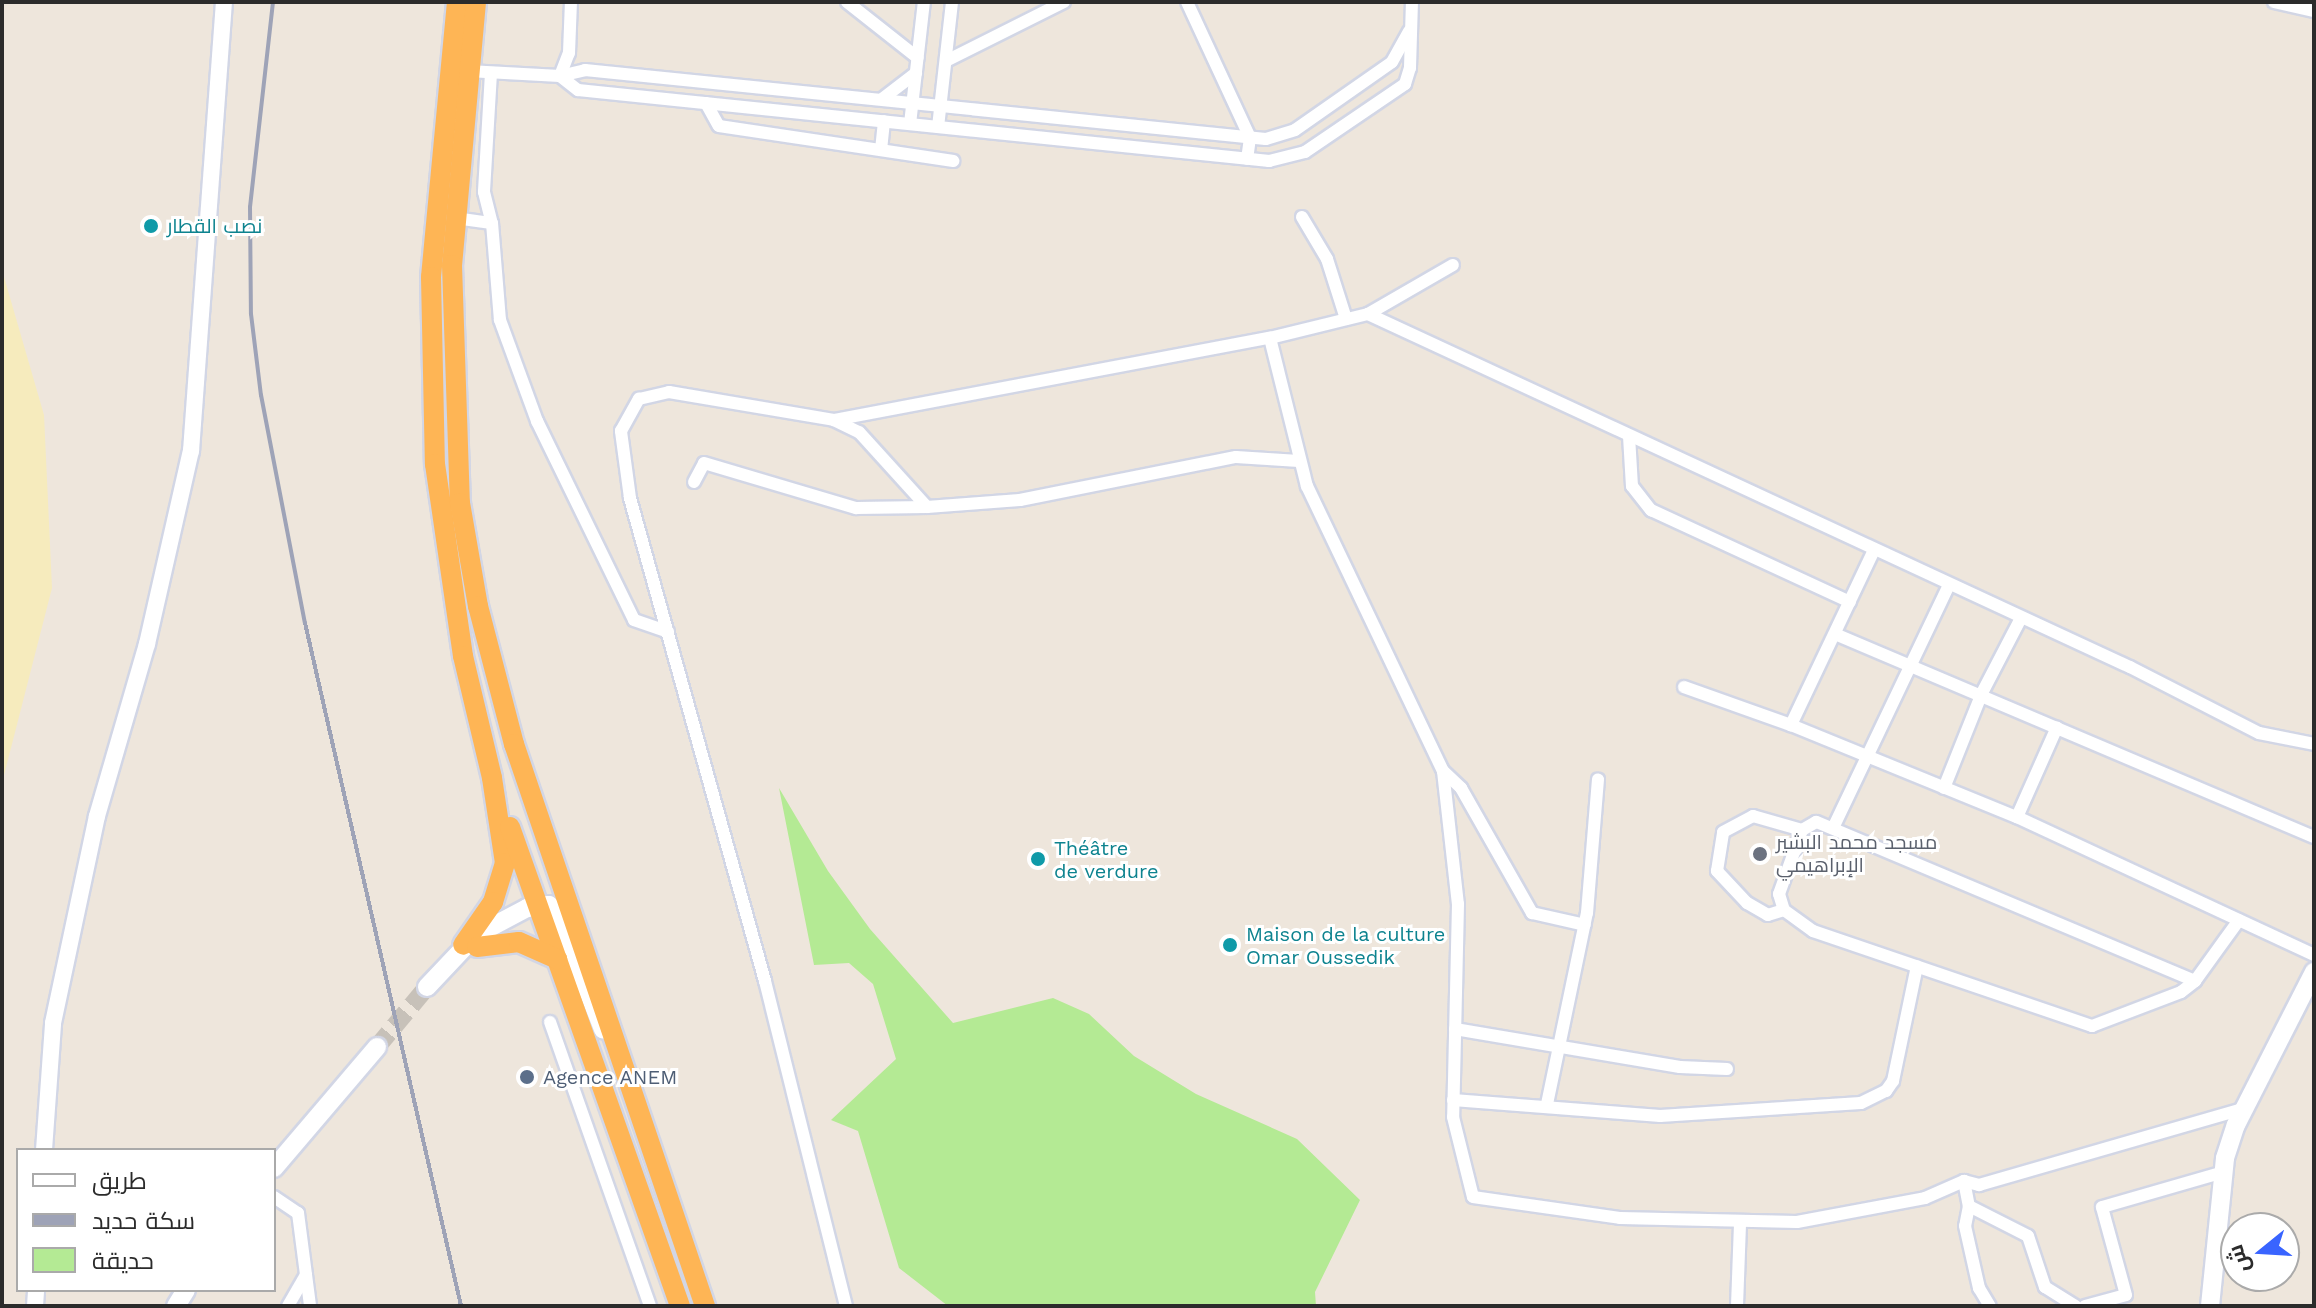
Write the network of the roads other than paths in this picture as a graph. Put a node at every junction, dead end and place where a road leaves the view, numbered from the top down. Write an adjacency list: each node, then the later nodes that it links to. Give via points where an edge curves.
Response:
1 (224, 2): 87 (street, via 191,451 147,644 97,816 56,1008)
2 (457, 2): 58 (highway, via 431,277 435,464 463,656)
3 (476, 2): 16 (highway)
4 (571, 2): 18 (street, via 569,53)
5 (847, 2): 15 (street)
6 (924, 2): 15 (street)
7 (952, 2): 14 (street)
8 (1062, 2): 14 (street)
9 (1187, 2): 28 (street)
10 (1412, 2): 13 (street)
11 (2274, 2): 12 (street)
12 (2314, 11)
13 (1409, 31): 28 (street, via 1392,62 1295,130); 30 (street, via 1405,84 1305,152 1269,161)
14 (945, 65): 15 (street); 22 (street)
15 (917, 66): 19 (street); 20 (street)
16 (468, 71): 17 (street); 23 (highway)
17 (491, 73): 18 (street); 24 (street)
18 (560, 76): 19 (street, via 585,70); 21 (street, via 578,90)
19 (882, 99): 20 (street)
20 (912, 102): 22 (street); 26 (street)
21 (706, 103): 25 (street); 29 (street, via 719,126)
22 (941, 105): 27 (street); 28 (street)
23 (464, 107): 24 (street); 33 (highway)
24 (488, 108): 34 (street, via 484,192)
25 (884, 121): 26 (street); 29 (street)
26 (910, 124): 27 (street)
27 (938, 127): 30 (street)
28 (1250, 138): 30 (street)
29 (881, 150): 31 (street)
30 (1247, 159)
31 (953, 161)
32 (1302, 217): 37 (street, via 1327,259)
33 (455, 218): 34 (street); 65 (highway, via 452,380 460,503 478,606 510,731)
34 (492, 223): 48 (street, via 500,320 537,421 634,620)
35 (1453, 265): 36 (street)
36 (1368, 314): 37 (street); 40 (street)
37 (1346, 319): 38 (street)
38 (1270, 338): 39 (street); 41 (street, via 1295,424)
39 (834, 420): 43 (street, via 859,432); 48 (street, via 690,392 652,395 634,404 622,425 620,450)
40 (1629, 436): 44 (street); 46 (street, via 1632,486 1651,510)
41 (1299, 461): 43 (street, via 1236,457 1020,500); 57 (street, via 1335,552)
42 (694, 482): 43 (street, via 704,463 856,508)
43 (927, 507)
44 (1874, 550): 45 (street); 46 (street)
45 (1949, 585): 47 (street); 50 (street)
46 (1850, 602): 49 (street)
47 (2021, 618): 52 (street); 55 (street, via 2259,733)
48 (668, 632): 100 (street, via 765,981)
49 (1835, 634): 50 (street); 53 (street)
50 (1911, 664): 52 (street); 56 (street)
51 (1684, 687): 53 (street)
52 (1982, 693): 54 (street); 60 (street)
53 (1791, 725): 56 (street)
54 (2057, 727): 61 (street); 64 (street)
55 (2314, 744)
56 (1867, 757): 60 (street); 62 (street)
57 (1443, 771): 71 (street, via 1461,788 1532,913); 79 (street, via 1458,904)
58 (492, 778): 67 (highway); 72 (highway, via 504,870)
59 (1598, 779): 71 (street)
60 (1944, 788): 61 (street)
61 (2017, 817): 70 (street)
62 (1834, 826): 63 (street, via 1816,822); 77 (street)
63 (1802, 830): 66 (street); 69 (street, via 1753,816 1723,832 1717,871 1747,903)
64 (2314, 837)
65 (559, 885): 67 (main road); 83 (highway)
66 (1779, 894): 68 (street); 69 (street)
67 (542, 907): 72 (main road); 74 (highway); 83 (main road, via 558,915 587,995)
68 (1784, 910): 69 (street); 75 (street, via 1813,931)
69 (1768, 915)
70 (2239, 920): 73 (street); 77 (street)
71 (1585, 925): 80 (street)
72 (470, 946): 74 (highway, via 519,942)
73 (2314, 955)
74 (557, 959): 98 (highway)
75 (1917, 966): 77 (street, via 2092,1026 2165,1002); 85 (street, via 1893,1081 1886,1091 1861,1103 1660,1116)
76 (2314, 972): 86 (main road)
77 (2195, 981)
78 (550, 1022): 97 (street)
79 (1455, 1029): 80 (street); 84 (street)
80 (1557, 1042): 82 (street, via 1680,1067); 85 (street)
81 (377, 1047): 88 (main road)
82 (1727, 1069)
83 (626, 1077): 99 (highway)
84 (1453, 1100): 85 (street); 93 (street, via 1457,1140 1473,1197 1620,1218)
85 (1547, 1104)
86 (2245, 1108): 89 (main road); 90 (street, via 1979,1185)
87 (44, 1148)
88 (276, 1166)
89 (2224, 1172): 104 (street, via 2102,1207 2126,1295); 105 (main road)
90 (1964, 1181): 92 (street); 93 (street, via 1925,1198 1845,1215)
91 (276, 1198): 94 (street, via 298,1213)
92 (1969, 1206): 102 (street, via 1965,1226 1979,1288); 103 (street, via 2028,1236 2045,1287)
93 (1740, 1224): 101 (street)
94 (306, 1275): 95 (street); 96 (street)
95 (288, 1306)
96 (310, 1306)
97 (650, 1306)
98 (680, 1306)
99 (705, 1306)
100 (846, 1306)
101 (1737, 1306)
102 (1990, 1306)
103 (2076, 1306)
104 (2085, 1306)
105 (2210, 1306)

